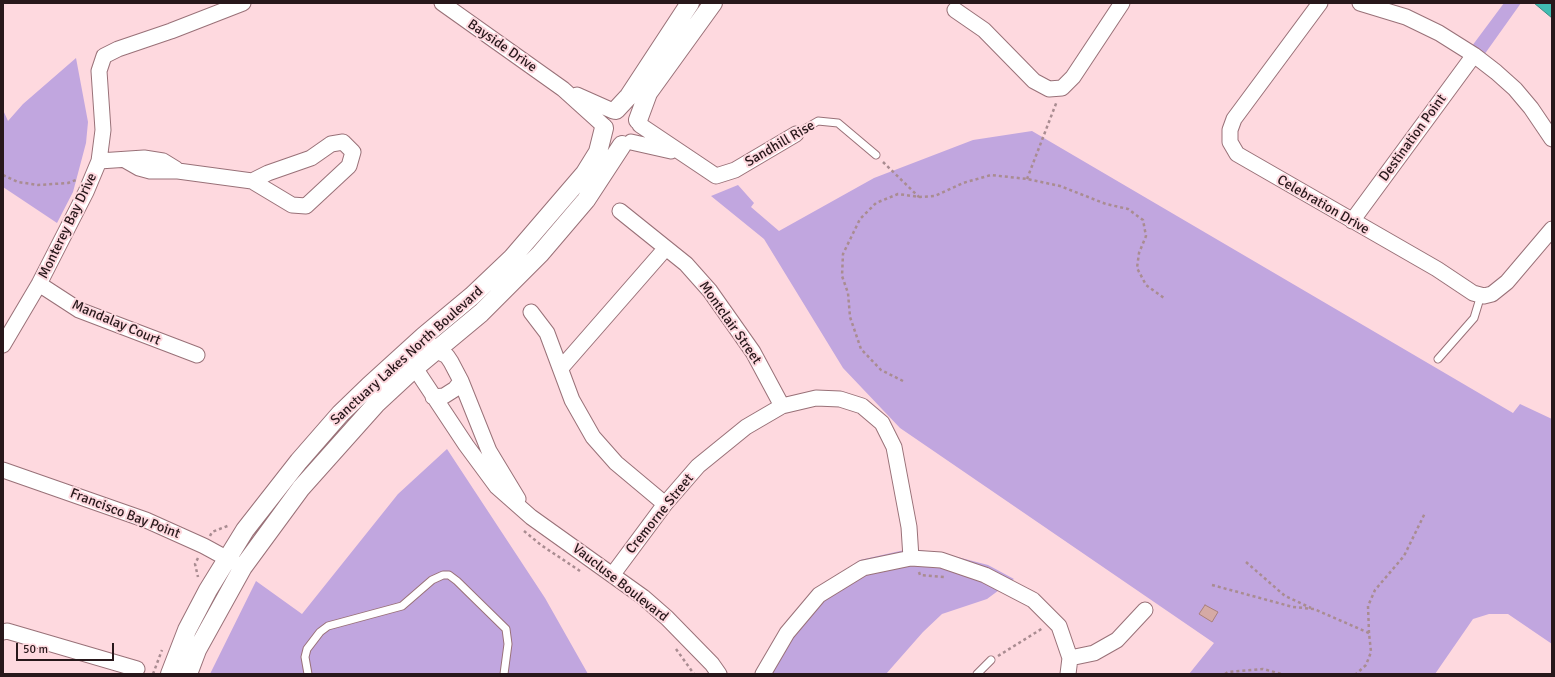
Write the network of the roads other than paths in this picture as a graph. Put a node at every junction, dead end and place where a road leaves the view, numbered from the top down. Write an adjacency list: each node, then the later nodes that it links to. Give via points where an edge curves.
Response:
1 (243, 3): 17 (street, Monterey Bay Drive, via 104,56 99,71 103,130)
2 (442, 3): 10 (street, Bayside Drive)
3 (690, 3): 10 (street, via 629,96)
4 (713, 3): 11 (street, via 648,93)
5 (1122, 3): 8 (street, via 1073,77 1062,88 1049,89 1034,81 984,30)
6 (1320, 3): 20 (street, Celebration Drive, via 1234,119 1230,130 1230,142 1237,154 1252,164)
7 (1360, 3): 9 (street, via 1406,17 1439,33)
8 (956, 10)
9 (1474, 55): 13 (street, via 1515,89); 20 (street, Destination Point)
10 (609, 119): 11 (street, via 621,109 631,112); 14 (street, via 605,133 612,142); 26 (street, Sanctuary Lakes North Boulevard, via 600,148 592,163 548,216 492,278)
11 (639, 122): 14 (street, via 638,135); 15 (street, Sandhill Rise)
12 (796, 134): 15 (street, Sandhill Rise, via 736,170 716,176); 16 (lane, Sandhill Rise, via 818,121 838,123)
13 (1552, 138)
14 (627, 143): 15 (street, Sandhill Rise); 28 (street, Sanctuary Lakes North Boulevard, via 586,200 540,254 481,314)
15 (680, 153)
16 (876, 155)
17 (96, 168): 18 (street, via 125,160 150,171 178,171); 23 (street, Monterey Bay Drive)
18 (252, 181): 18 (street, via 312,158 331,144 343,142 353,152 349,166 306,206 292,205)
19 (620, 211): 22 (street, Montclair Street)
20 (1352, 221): 24 (street, Celebration Drive, via 1437,269 1473,293)
21 (1552, 229): 24 (street, via 1507,282 1492,294)
22 (665, 250): 32 (street); 35 (street, Montclair Street, via 686,264 710,291 753,352)
23 (39, 284): 27 (street, Monterey Bay Drive); 29 (street, Mandalay Court, via 79,310)
24 (1481, 295): 30 (lane, via 1474,318)
25 (531, 312): 32 (street, via 547,333)
26 (424, 336): 28 (street, Vaucluse Boulevard); 31 (street, Sanctuary Lakes North Boulevard)
27 (3, 345)
28 (435, 350): 31 (street, Sanctuary Lakes North Boulevard); 33 (street, Vaucluse Boulevard, via 447,356)
29 (197, 355)
30 (1438, 359)
31 (410, 360): 34 (street, Vaucluse Boulevard); 39 (street, Sanctuary Lakes North Boulevard, via 369,386 319,437 250,524); 41 (street, Sanctuary Lakes North Boulevard, via 376,404 326,458 280,515)
32 (561, 368): 37 (street, via 572,400 593,437 616,464)
33 (461, 381): 34 (street, via 456,389 444,396); 38 (street, Vaucluse Boulevard, via 490,450)
34 (433, 397): 38 (street, Vaucluse Boulevard, via 497,487)
35 (782, 406): 37 (street, Cremorne Street, via 746,427 698,466); 40 (street, Cremorne Street, via 816,398 840,399 862,406 882,423 894,447)
36 (3, 470): 39 (street, Francisco Bay Point, via 146,520)
37 (664, 504): 42 (street, Cremorne Street)
38 (530, 517): 42 (street, Vaucluse Boulevard)
39 (227, 558): 41 (street, Francisco Bay Point); 48 (street, Sanctuary Lakes North Boulevard, via 187,630)
40 (913, 562): 45 (street, via 940,560 985,575 1033,600 1047,628 1059,626); 53 (street, via 863,568 819,596 787,634)
41 (243, 567): 49 (street, Sanctuary Lakes North Boulevard, via 197,650)
42 (613, 574): 52 (street, Vaucluse Boulevard, via 667,618)
43 (1145, 610): 45 (street, via 1117,640 1094,654)
44 (3, 632): 47 (street, via 7,631)
45 (1070, 658): 55 (street)
46 (991, 660): 54 (lane)
47 (137, 669)
48 (170, 674)
49 (188, 674)
50 (308, 674): 51 (lane, via 305,657 307,649 328,626 402,606 432,580 443,575 457,581 506,629 508,644)
51 (504, 674)
52 (719, 674)
53 (763, 674)
54 (977, 674)
55 (1068, 674)

